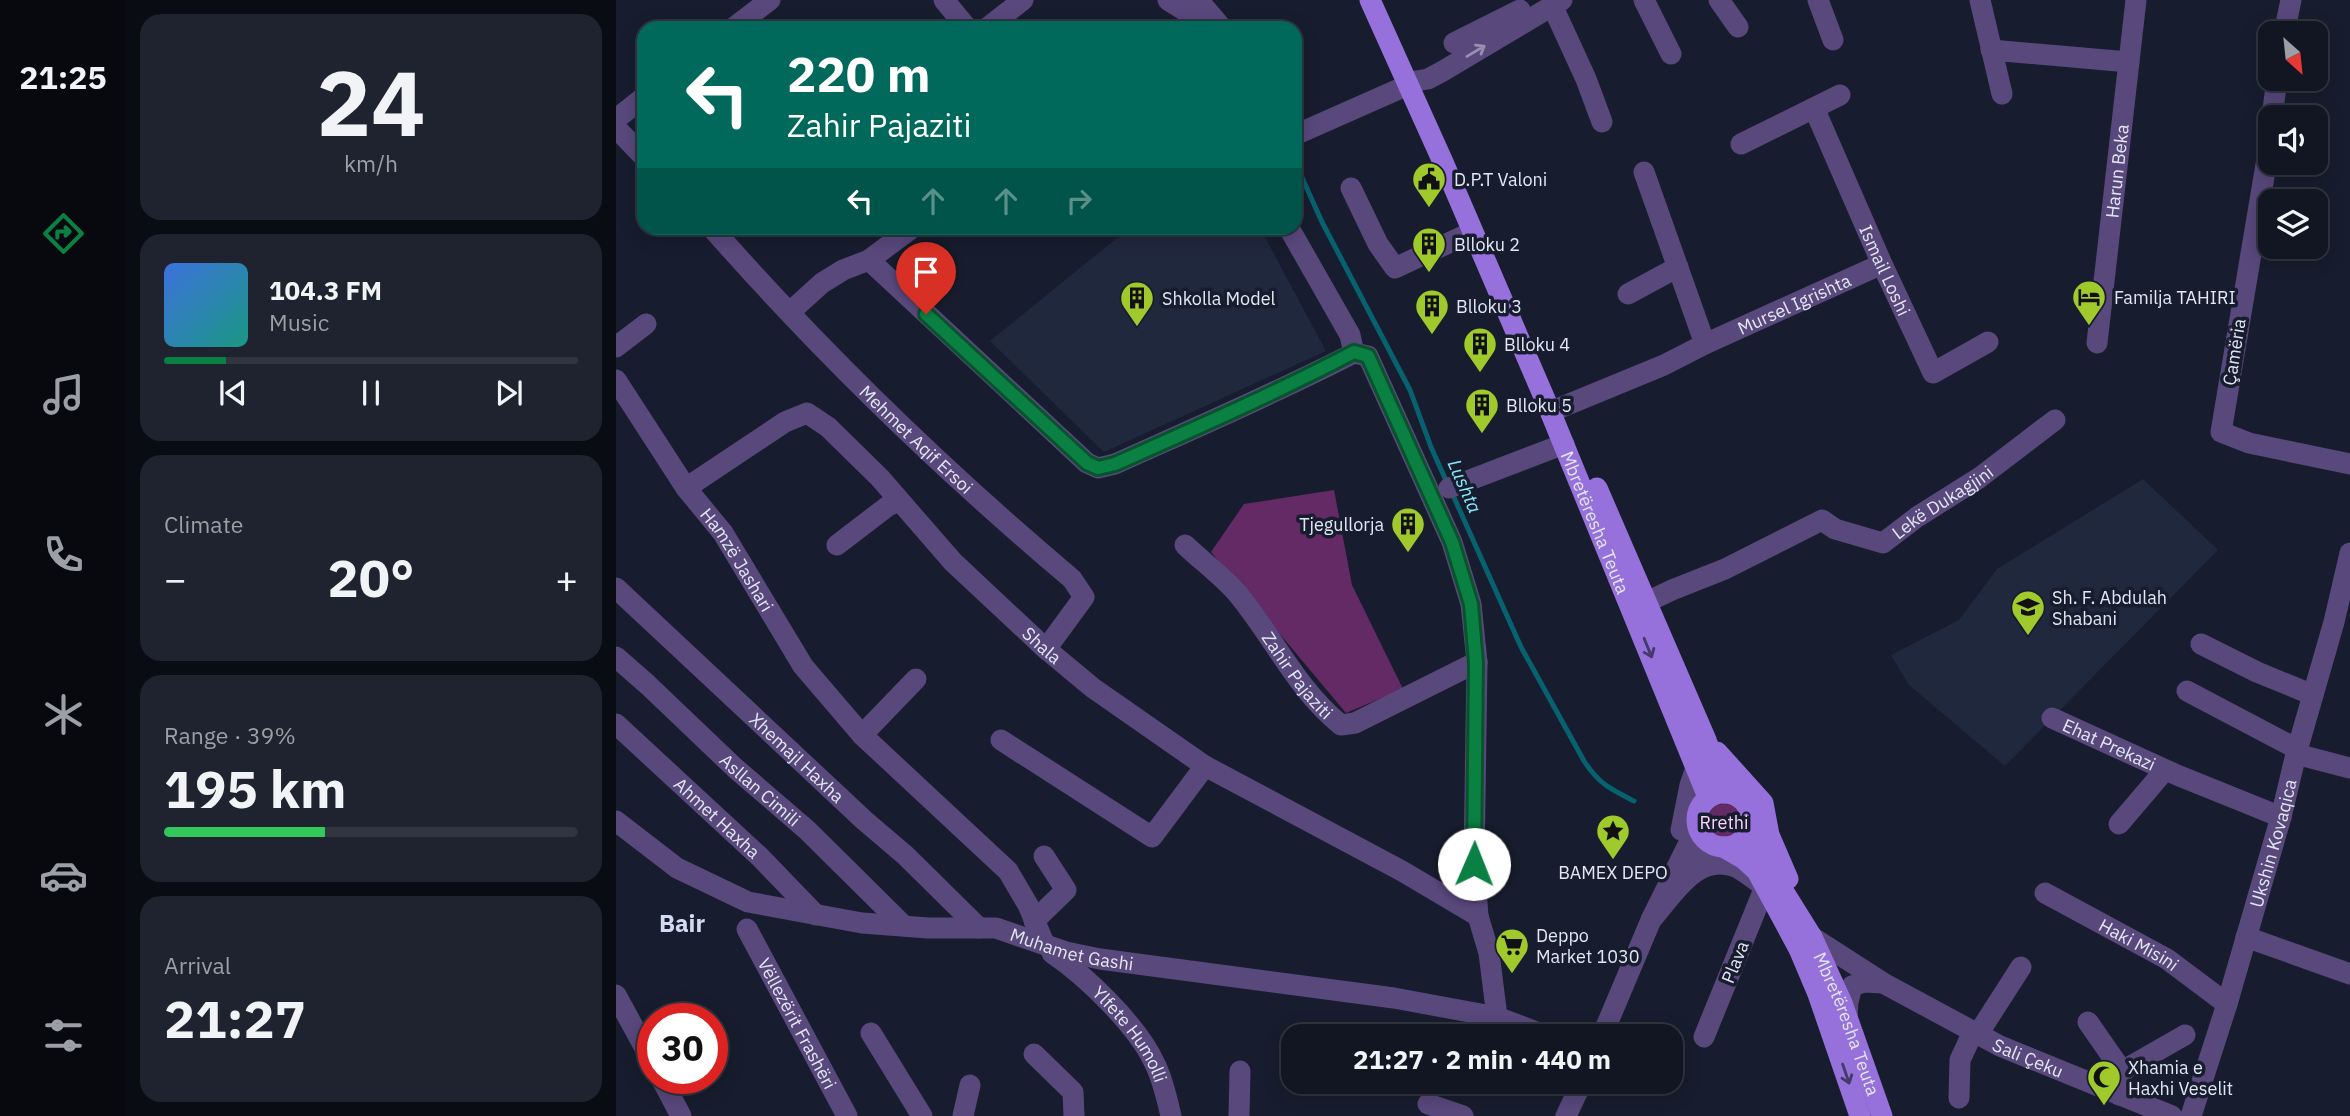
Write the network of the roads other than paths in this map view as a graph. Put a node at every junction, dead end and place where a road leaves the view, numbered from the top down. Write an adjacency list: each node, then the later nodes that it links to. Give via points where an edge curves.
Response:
1 (770, 0): 15 (street)
2 (944, 0): 16 (street)
3 (1023, 0): 17 (street)
4 (1168, 0): 18 (street)
5 (1194, 0): 19 (street)
6 (1370, 0): 27 (main road, Mbretëresha Teuta)
7 (1381, 0): 27 (main road, Mbretëresha Teuta)
8 (1644, 0): 25 (street)
9 (1719, 0): 21 (street)
10 (1818, 0): 22 (street)
11 (1980, 0): 24 (street)
12 (2136, 0): 26 (street, Harun Beka)
13 (2291, 0): 20 (street)
14 (1551, 2): 23 (street); 27 (street, one-way to 14, via 1443,71); 33 (street)
15 (742, 21)
16 (961, 21)
17 (996, 21)
18 (1195, 21)
19 (1216, 21)
20 (2287, 21)
21 (1738, 27)
22 (1833, 40)
23 (1454, 43)
24 (1991, 51): 26 (street); 28 (street)
25 (1671, 54)
26 (2129, 62): 52 (street, Harun Beka)
27 (1412, 83): 35 (street); 41 (main road, Mbretëresha Teuta); 57 (main road, Mbretëresha Teuta, via 1487,234)
28 (2002, 94)
29 (1840, 95): 31 (street)
30 (637, 102): 32 (street)
31 (1814, 108): 36 (street); 46 (street, Ismail Loshi)
32 (616, 119)
33 (1602, 122)
34 (616, 128): 37 (street)
35 (1302, 131)
36 (1741, 144)
37 (637, 150)
38 (1644, 172): 47 (street)
39 (2264, 175): 60 (street, Çamëria, via 2221,432 2249,443)
40 (1351, 188): 41 (street, via 1395,268)
41 (1472, 232): 59 (main road, Mbretëresha Teuta)
42 (718, 235): 49 (street, Mehmet Aqif Ersoi)
43 (903, 235): 45 (street)
44 (1293, 235): 55 (street, via 1350,335)
45 (869, 260): 49 (street, via 822,283); 55 (street, via 1087,463 1098,468 1292,385)
46 (1882, 264): 51 (street, Ismail Loshi, via 1933,373); 53 (street, Mursel Igrishta)
47 (1678, 267): 48 (street); 53 (street)
48 (1628, 294)
49 (790, 312): 71 (street, Mehmet Aqif Ersoi, via 963,482 1072,579 1084,597)
50 (646, 324): 54 (street)
51 (1988, 342)
52 (2097, 343)
53 (1705, 344): 57 (street, Mursel Igrishta)
54 (616, 347)
55 (1354, 352): 73 (street, via 1368,356 1452,542 1471,604)
56 (616, 380): 61 (street, Hamzë Jashari)
57 (1562, 407): 69 (main road, Mbretëresha Teuta)
58 (2055, 421): 69 (street, Lekë Dukagjini, via 1883,543 1835,529 1822,520)
59 (1564, 444): 62 (street); 69 (main road, Mbretëresha Teuta)
60 (2350, 464)
61 (686, 488): 63 (street, Shala, via 785,422 807,413 828,427); 79 (street, Hamzë Jashari, via 723,533 803,666)
62 (1449, 488)
63 (899, 501): 64 (street); 71 (street, Shala, via 953,562)
64 (837, 545)
65 (1185, 545): 73 (street, Zahir Pajaziti, via 1237,593 1310,692 1341,725 1355,723)
66 (2350, 553): 67 (street, Ukshin Kovaqica)
67 (2347, 581): 76 (street, Ukshin Kovaqica)
68 (616, 588): 101 (street, Xhemajl Haxha)
69 (1639, 606): 81 (main road, Mbretëresha Teuta); 84 (main road, Mbretëresha Teuta, one-way to 84)
70 (2202, 644): 76 (street)
71 (1046, 649): 83 (street, Shala, via 1093,688)
72 (616, 657): 100 (street, Asllan Cimili, via 807,830)
73 (1476, 663): 98 (street, via 1474,864)
74 (916, 679): 79 (street)
75 (2187, 691): 82 (street)
76 (2313, 695): 82 (street, Ukshin Kovaqica)
77 (2052, 718): 86 (street, Ehat Prekazi)
78 (616, 724): 97 (street, Ahmet Haxha)
79 (862, 735): 103 (street, Hamzë Jashari, via 1008,870 1028,905)
80 (1001, 740): 83 (street, via 1152,837)
81 (1706, 740): 87 (main road, Mbretëresha Teuta); 104 (main road, via 1763,803 1769,835)
82 (2296, 752): 85 (street); 89 (street, Ukshin Kovaqica)
83 (1205, 766): 98 (street, Shala)
84 (1696, 768): 87 (main road, Mbretëresha Teuta); 99 (street, via 1679,838)
85 (2350, 768)
86 (2165, 770): 89 (street, Ehat Prekazi); 92 (street, Ehat Prekazi)
87 (1717, 795): 88 (main road, via 1703,802); 91 (main road, via 1741,800)
88 (1696, 816): 93 (main road, via 1702,836); 99 (street, via 1689,843)
89 (2281, 817): 105 (street, Ukshin Kovaqica)
90 (616, 821): 97 (street, Muhamet Gashi, via 677,868 732,896)
91 (1751, 823): 93 (main road, via 1738,843); 104 (main road, Mbretëresha Teuta, via 1759,852)
92 (2119, 824)
93 (1718, 846): 95 (main road, Mbretëresha Teuta, via 1744,859); 99 (street, via 1694,856)
94 (1044, 856): 103 (street, via 1066,890)
95 (1765, 887): 99 (street, Mbretëresha Teuta, via 1722,863 1697,868); 120 (street, Plava); 139 (main road, Mbretëresha Teuta, one-way to 139, via 1818,994)
96 (2045, 893): 110 (street, Haki Misini, via 2167,959)
97 (817, 915): 100 (street, Muhamet Gashi)
98 (1478, 916): 111 (street, via 1489,953)
99 (1651, 920): 115 (street)
100 (903, 925): 101 (street, Muhamet Gashi)
101 (979, 928): 103 (street, Muhamet Gashi)
102 (747, 929): 131 (street, Vëllezërit Frashëri)
103 (1037, 935): 111 (street, Muhamet Gashi, via 1066,952 1100,959 1394,998); 135 (street, Ylfete Humolli, via 1132,1030 1155,1063)
104 (1812, 937): 108 (street, Sali Çeku); 112 (main road, Mbretëresha Teuta)
105 (2246, 937): 107 (street); 110 (street, Ukshin Kovaqica)
106 (2021, 967): 117 (street, Sali Çeku)
107 (2350, 974)
108 (1885, 984): 112 (street, via 1852,986); 117 (street, Sali Çeku)
109 (616, 995): 118 (street)
110 (2227, 1004): 142 (street, Ukshin Kovaqica)
111 (1497, 1017): 114 (street, Muhamet Gashi)
112 (1847, 1017): 140 (main road, Mbretëresha Teuta)
113 (2088, 1022): 123 (street)
114 (1515, 1024)
115 (1607, 1024)
116 (870, 1033): 132 (street)
117 (1976, 1033): 127 (street, Sali Çeku); 128 (street, Sali Çeku, via 1960,1060)
118 (637, 1034)
119 (2185, 1035): 123 (street)
120 (1704, 1037)
121 (1034, 1054): 134 (street, via 1073,1092)
122 (1240, 1071): 136 (street)
123 (2122, 1071): 127 (street)
124 (970, 1085): 133 (street)
125 (669, 1094): 130 (street)
126 (1576, 1094): 138 (street)
127 (2119, 1095): 141 (street, Sali Çeku)
128 (1959, 1098)
129 (1428, 1104): 137 (street)
130 (681, 1116)
131 (847, 1116)
132 (922, 1116)
133 (964, 1116)
134 (1074, 1116)
135 (1171, 1116)
136 (1239, 1116)
137 (1463, 1116)
138 (1566, 1116)
139 (1860, 1116)
140 (1882, 1116)
141 (2172, 1116)
142 (2191, 1116)

